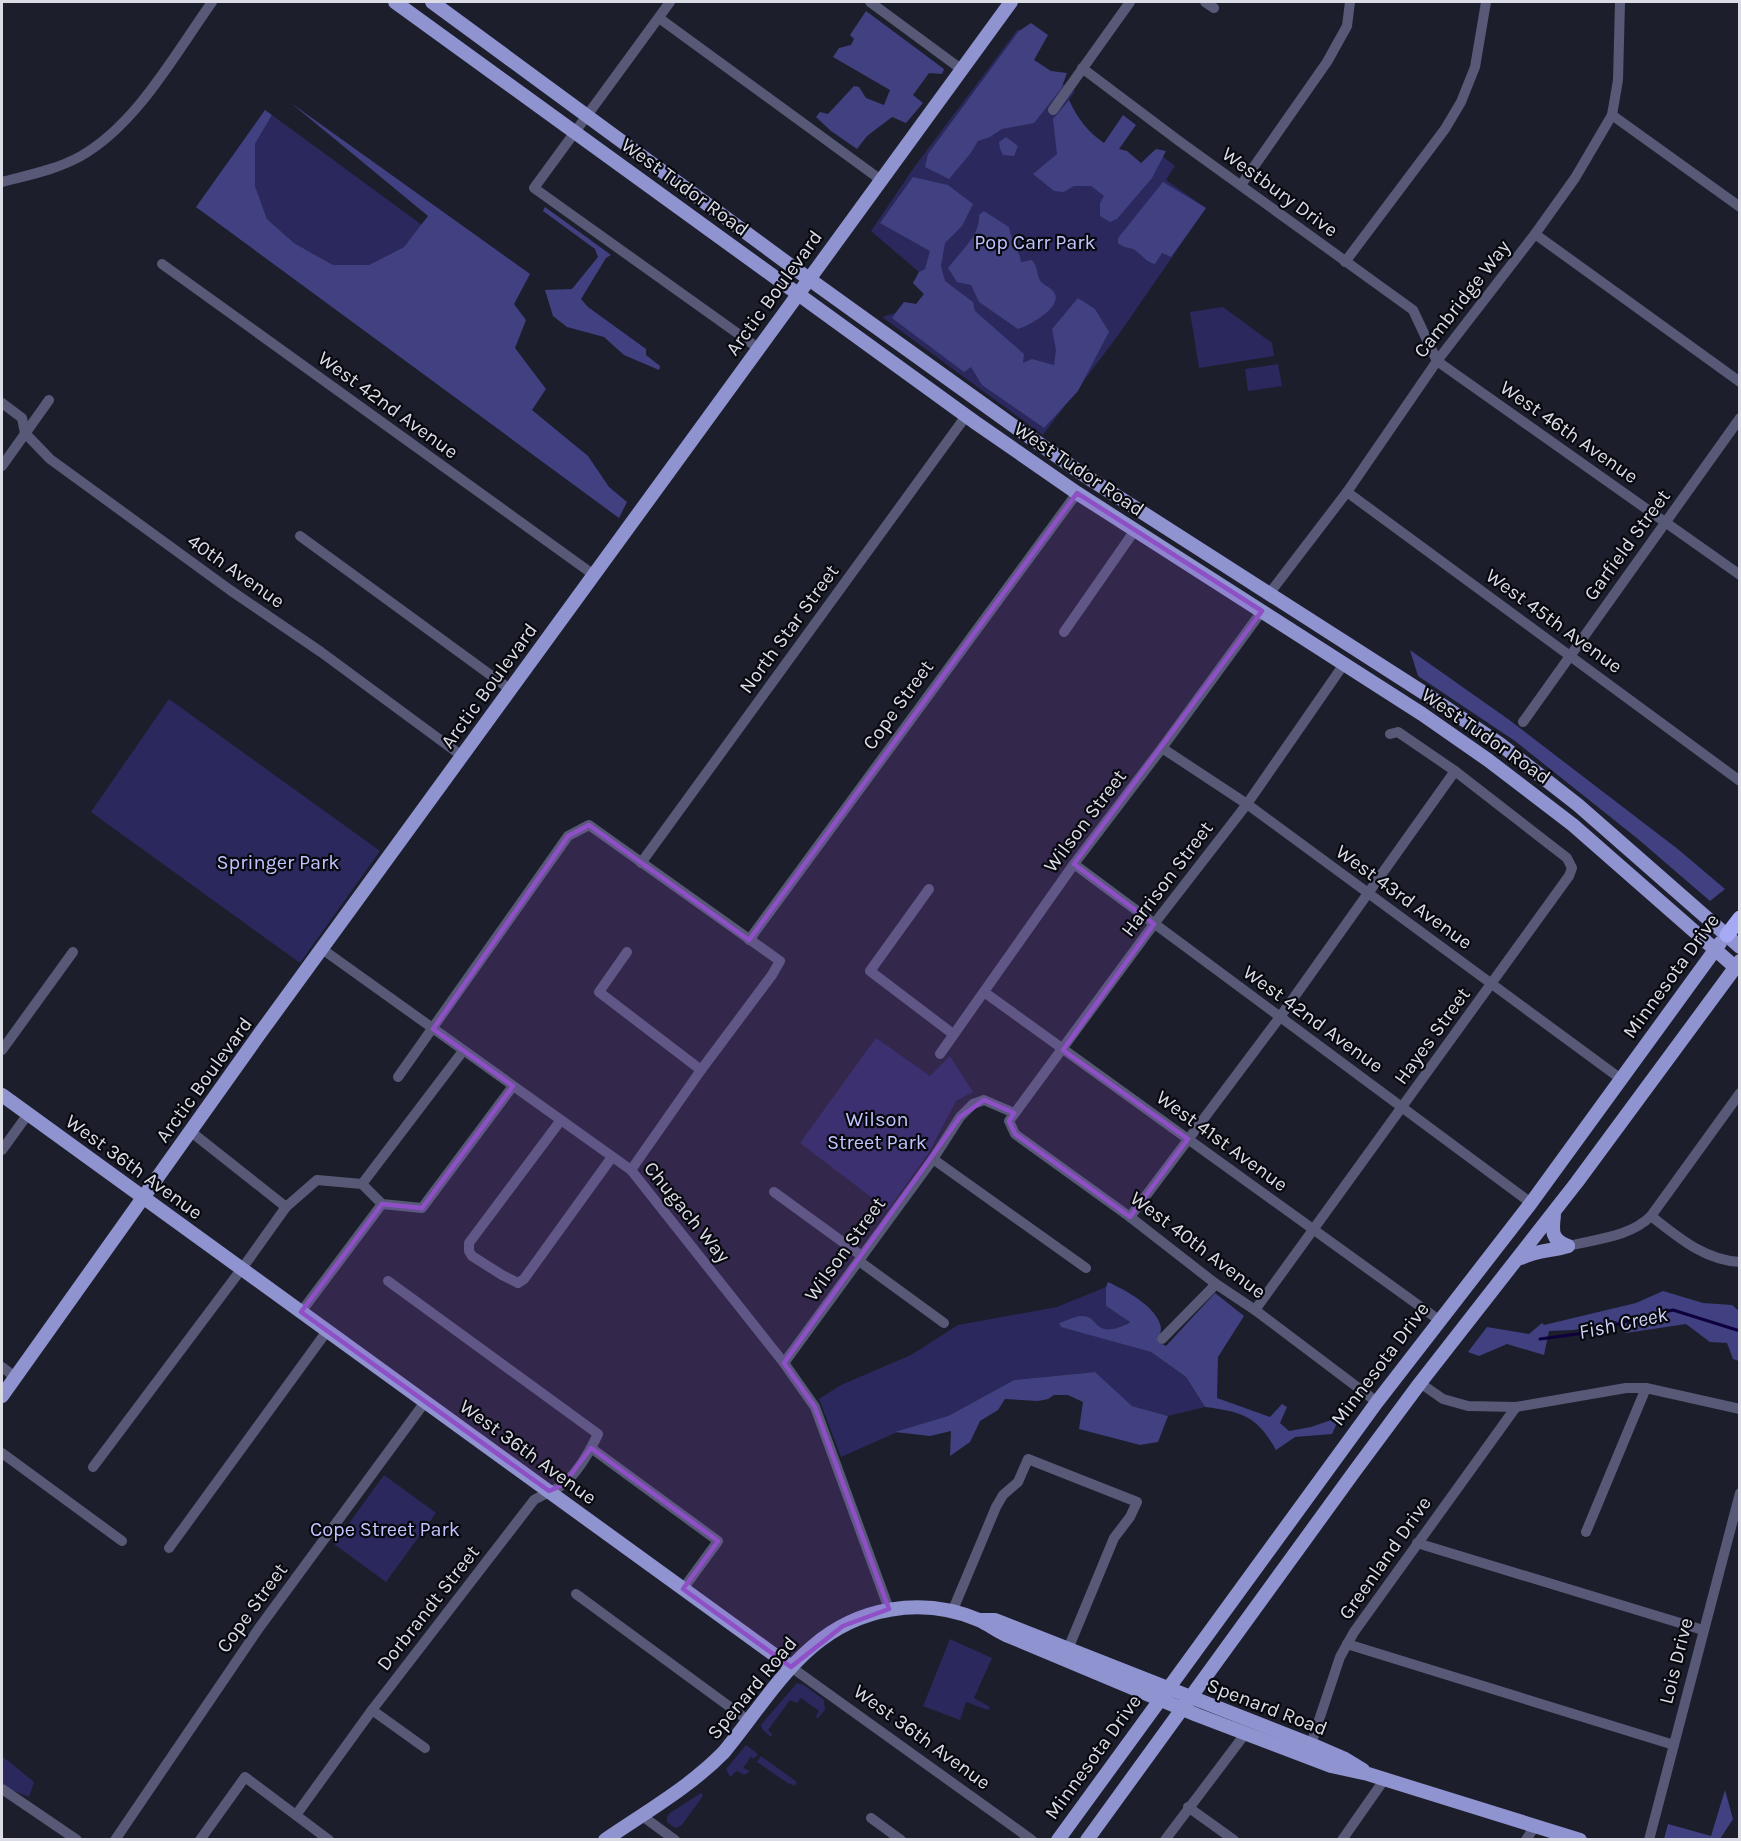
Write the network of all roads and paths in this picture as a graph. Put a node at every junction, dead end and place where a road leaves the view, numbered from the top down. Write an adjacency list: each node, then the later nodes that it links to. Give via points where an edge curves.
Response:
1 (212, 2): 19 (street, via 142,102 101,142 58,166)
2 (395, 2): 17 (main road, West Tudor Road)
3 (432, 2): 16 (main road, West Tudor Road)
4 (670, 2): 11 (street)
5 (870, 2): 13 (street)
6 (1011, 2): 13 (main road, Arctic Boulevard)
7 (1130, 2): 12 (street)
8 (1350, 2): 20 (street, via 1347,26 1327,62)
9 (1486, 2): 23 (street, via 1475,67 1461,102)
10 (1620, 2): 15 (street, Cambridge Way, via 1618,80)
11 (659, 18): 16 (street); 18 (street)
12 (1082, 68): 14 (street); 20 (street, Westbury Drive)
13 (961, 69): 18 (main road, Arctic Boulevard)
14 (1053, 110)
15 (1612, 115): 21 (street); 22 (street, Cambridge Way)
16 (587, 117): 17 (street); 25 (main road, West Tudor Road)
17 (575, 132): 26 (main road, West Tudor Road); 27 (street, via 534,188)
18 (881, 180): 25 (main road, Arctic Boulevard)
19 (2, 182)
20 (1241, 185): 23 (street, Westbury Drive)
21 (1740, 207)
22 (1536, 234): 28 (street, Cambridge Way); 29 (street)
23 (1345, 262): 28 (street, Westbury Drive, via 1413,310)
24 (162, 264): 42 (street, West 42nd Avenue)
25 (809, 279): 26 (main road, Arctic Boulevard); 44 (main road, West Tudor Road, via 1087,477)
26 (798, 294): 27 (main road, Arctic Boulevard); 32 (main road, West Tudor Road)
27 (758, 348): 42 (main road, Arctic Boulevard)
28 (1437, 361): 36 (street, Cambridge Way); 38 (street, West 46th Avenue)
29 (1740, 382)
30 (49, 400): 34 (street)
31 (2, 403): 34 (street, 40th Avenue, via 22,418)
32 (966, 416): 37 (main road, West Tudor Road); 58 (street, North Star Street)
33 (1740, 418): 38 (street, Garfield Street)
34 (25, 433): 35 (street); 54 (street, 40th Avenue, via 50,459)
35 (2, 465)
36 (1347, 492): 44 (street, Cambridge Way); 48 (street, West 45th Avenue)
37 (1077, 493): 39 (main road, West Tudor Road); 65 (street, Cope Street)
38 (1665, 522): 43 (street, West 46th Avenue); 48 (street, Garfield Street)
39 (1136, 530): 41 (main road, West Tudor Road); 46 (street)
40 (300, 536): 50 (street)
41 (1180, 559): 44 (main road, via 1193,557 1205,561 1258,595); 45 (main road, West Tudor Road)
42 (594, 575): 50 (main road, Arctic Boulevard)
43 (1740, 575)
44 (1269, 594): 47 (main road, West Tudor Road)
45 (1262, 611): 47 (main road, via 1270,606 1292,614 1340,645); 49 (main road, West Tudor Road); 53 (street, Wilson Street)
46 (1064, 632)
47 (1350, 646): 64 (main road, West Tudor Road, via 1473,725 1539,773)
48 (1570, 655): 51 (street, Garfield Street); 56 (street, West 45th Avenue)
49 (1344, 664): 57 (street, Harrison Street); 68 (main road, West Tudor Road, via 1528,789)
50 (511, 690): 54 (main road, Arctic Boulevard)
51 (1522, 722)
52 (1390, 734): 55 (street, via 1398,732)
53 (1162, 748): 57 (street, West 43rd Avenue); 59 (street, Wilson Street)
54 (462, 756): 67 (main road, Arctic Boulevard)
55 (1455, 771): 61 (street); 72 (street, Hayes Street, via 1567,858 1572,868)
56 (1740, 781)
57 (1247, 804): 61 (street, West 43rd Avenue); 63 (street, Harrison Street)
58 (641, 862): 65 (street); 75 (street, via 589,825 568,836)
59 (1074, 864): 63 (street, West 42nd Avenue); 73 (street, Wilson Street)
60 (929, 889): 76 (street, via 870,970)
61 (1368, 894): 72 (street, West 43rd Avenue); 74 (street)
62 (1740, 918): 64 (highway, Minnesota Drive)
63 (1154, 924): 74 (street, West 42nd Avenue); 78 (street, Harrison Street)
64 (1726, 934): 66 (main road, West Tudor Road); 68 (main road, Minnesota Drive)
65 (749, 940): 81 (street, via 780,962)
66 (1740, 947)
67 (322, 949): 75 (street, Chugach Way); 91 (main road, Arctic Boulevard)
68 (1715, 950): 71 (main road, West Tudor Road); 83 (main road, Minnesota Drive)
69 (74, 952): 77 (street)
70 (627, 952): 81 (street, via 599,992)
71 (1738, 966): 103 (main road)
72 (1491, 984): 83 (street, West 43rd Avenue); 87 (street, Hayes Street)
73 (984, 992): 76 (street, Wilson Street); 78 (street, West 41st Avenue)
74 (1280, 1017): 87 (street, West 42nd Avenue); 92 (street)
75 (433, 1029): 79 (street, Chugach Way); 82 (street)
76 (952, 1035): 80 (street, Wilson Street)
77 (2, 1050)
78 (1063, 1050): 88 (street, Harrison Street); 92 (street, West 41st Avenue)
79 (463, 1051): 84 (street, Chugach Way); 97 (street)
80 (940, 1054)
81 (701, 1070): 96 (street)
82 (398, 1077)
83 (1621, 1079): 100 (main road, Minnesota Drive)
84 (513, 1086): 90 (street, Chugach Way); 101 (street, via 422,1208)
85 (1740, 1093): 104 (street)
86 (2, 1095): 89 (main road, West 36th Avenue)
87 (1403, 1107): 100 (street, West 42nd Avenue); 106 (street, Hayes Street)
88 (1014, 1113): 95 (street, Wilson Street, via 984,1100 973,1104); 105 (street, West 40th Avenue, via 1010,1121 1015,1134)
89 (28, 1114): 93 (street); 99 (main road, West 36th Avenue)
90 (561, 1120): 94 (street, Chugach Way); 94 (street, via 469,1243 472,1256 518,1283 524,1280)
91 (190, 1131): 99 (main road, Arctic Boulevard); 102 (street)
92 (1188, 1139): 105 (street); 106 (street, West 41st Avenue)
93 (2, 1150)
94 (612, 1156): 96 (street, Chugach Way)
95 (933, 1159): 108 (street, Wilson Street); 111 (street)
96 (631, 1170): 121 (street, Chugach Way)
97 (362, 1184): 101 (street); 102 (street, via 317,1180)
98 (774, 1192): 108 (street)
99 (144, 1198): 112 (main road, West 36th Avenue); 123 (main road, Arctic Boulevard)
100 (1531, 1203): 117 (main road, Minnesota Drive)
101 (382, 1204): 116 (street)
102 (286, 1207): 112 (street)
103 (1554, 1213): 107 (main road, via 1552,1232 1557,1241); 109 (main road)
104 (1651, 1216): 107 (street, via 1628,1231); 110 (street, via 1696,1249)
105 (1130, 1217): 114 (street, West 40th Avenue)
106 (1313, 1229): 115 (street, Hayes Street); 117 (street, West 41st Avenue)
107 (1568, 1246): 109 (main road)
108 (860, 1258): 118 (street); 121 (street, Wilson Street)
109 (1518, 1260): 124 (main road)
110 (1740, 1262)
111 (1086, 1268)
112 (242, 1269): 116 (main road, West 36th Avenue); 133 (street)
113 (388, 1281): 131 (street, Dorbrandt Street, via 598,1434)
114 (1216, 1284): 115 (street, West 40th Avenue); 120 (street)
115 (1255, 1310): 128 (street, West 40th Avenue)
116 (301, 1312): 119 (main road, West 36th Avenue)
117 (1439, 1320): 128 (main road, Minnesota Drive)
118 (944, 1323)
119 (327, 1331): 127 (main road, West 36th Avenue); 139 (street)
120 (1162, 1339)
121 (784, 1364): 142 (street, Chugach Way, via 815,1407)
122 (2, 1367): 123 (street)
123 (15, 1377): 126 (main road, Arctic Boulevard)
124 (1420, 1383): 129 (street, via 1454,1403); 150 (main road)
125 (1646, 1388): 129 (street); 130 (street); 136 (street)
126 (2, 1396)
127 (425, 1402): 134 (main road, West 36th Avenue); 166 (street, Cope Street, via 259,1628)
128 (1377, 1402): 149 (main road, Minnesota Drive)
129 (1516, 1407): 138 (street, Greenland Drive)
130 (1740, 1409)
131 (591, 1448): 134 (street, Dorbrandt Street, via 563,1485); 140 (street, via 718,1541)
132 (2, 1453): 137 (street)
133 (93, 1467)
134 (549, 1491): 140 (main road, West 36th Avenue); 151 (street, Dorbrandt Street, via 534,1500)
135 (1740, 1493): 145 (street, Lois Drive)
136 (1586, 1532)
137 (122, 1541)
138 (1417, 1543): 145 (street); 146 (street, Greenland Drive)
139 (169, 1548)
140 (683, 1589): 148 (main road, West 36th Avenue)
141 (576, 1594): 152 (street)
142 (889, 1609): 143 (main road, Spenard Road, via 911,1606); 148 (main road, Spenard Road, via 843,1626)
143 (952, 1612): 144 (main road, Spenard Road); 147 (street, via 996,1507 1018,1482 1028,1459 1137,1502 1114,1538)
144 (981, 1620): 147 (main road, Spenard Road, via 995,1620); 149 (main road, Spenard Road, via 1006,1635)
145 (1703, 1630): 155 (street, Lois Drive)
146 (1347, 1644): 154 (street, Greenland Drive); 155 (street)
147 (1068, 1649): 149 (main road, Spenard Road)
148 (791, 1667): 152 (main road, Spenard Road); 172 (street, West 36th Avenue)
149 (1164, 1694): 150 (main road, Spenard Road); 173 (main road, Minnesota Drive)
150 (1187, 1703): 153 (main road, Spenard Road); 154 (main road, Spenard Road); 174 (main road)
151 (372, 1710): 156 (street); 161 (street, Dorbrandt Street)
152 (749, 1721): 162 (main road, Spenard Road, via 701,1774)
153 (1245, 1734): 157 (main road, Spenard Road, via 1342,1769); 160 (street)
154 (1311, 1744): 157 (main road, Spenard Road)
155 (1674, 1745): 180 (street, Lois Drive)
156 (425, 1748)
157 (1368, 1774): 158 (main road, Spenard Road)
158 (1384, 1780): 164 (main road, Spenard Road); 177 (street)
159 (2, 1789): 165 (street)
160 (1188, 1807): 175 (street); 176 (street)
161 (296, 1815): 167 (street, via 245,1777); 168 (street)
162 (641, 1815): 169 (main road, Spenard Road); 170 (street)
163 (871, 1818): 171 (street)
164 (1535, 1826): 178 (street); 179 (main road, Spenard Road)
165 (77, 1839)
166 (115, 1839)
167 (200, 1839)
168 (329, 1839)
169 (605, 1839)
170 (675, 1839)
171 (901, 1839)
172 (1032, 1839)
173 (1058, 1839)
174 (1087, 1839)
175 (1165, 1839)
176 (1234, 1839)
177 (1342, 1839)
178 (1526, 1839)
179 (1580, 1839)
180 (1649, 1839)

